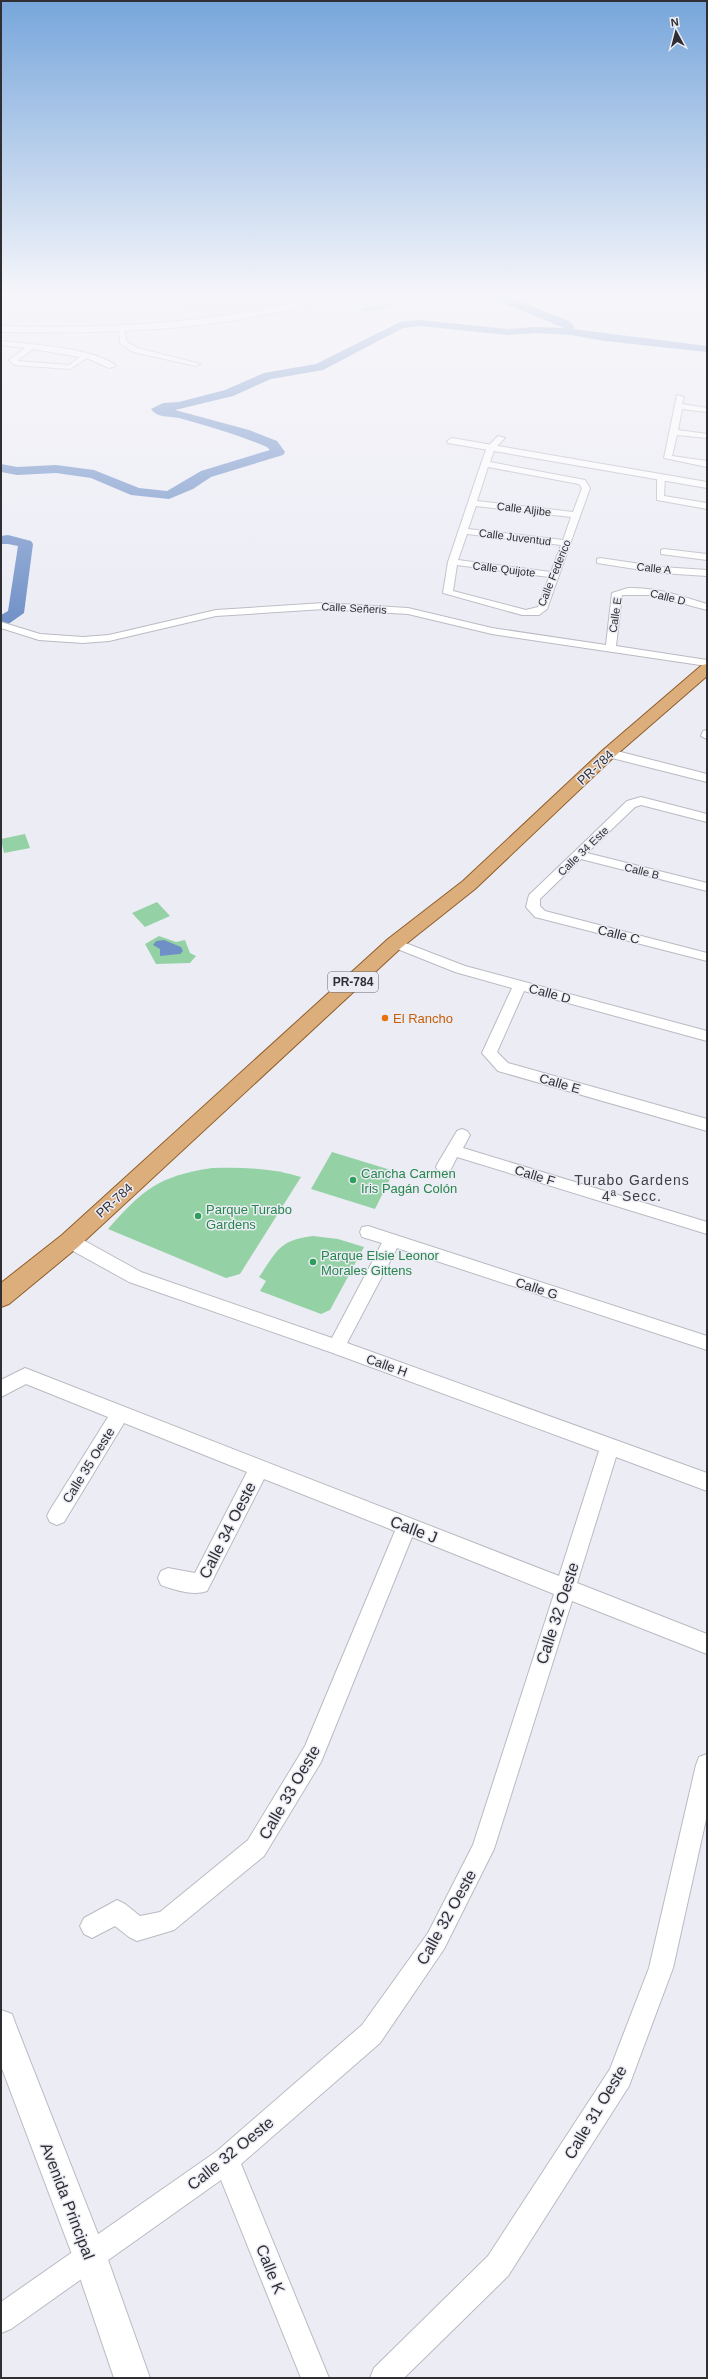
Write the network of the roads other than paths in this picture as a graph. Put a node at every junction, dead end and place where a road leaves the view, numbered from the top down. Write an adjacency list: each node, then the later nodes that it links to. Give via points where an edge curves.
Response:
1 (680, 406): 2 (street); 3 (street)
2 (707, 410)
3 (674, 432): 4 (street); 9 (street, via 668,458)
4 (707, 436)
5 (501, 438): 7 (street)
6 (452, 441): 7 (street)
7 (491, 447): 8 (street, Calle Federico); 10 (street)
8 (485, 464): 12 (street, Calle Federico); 14 (street, Calle Federico, via 582,482 586,488)
9 (707, 464)
10 (661, 477): 11 (street); 13 (street, via 660,498)
11 (707, 485)
12 (472, 503): 14 (street, Calle Aljibe); 15 (street, Calle Federico)
13 (707, 506)
14 (576, 515): 16 (street, Calle Federico)
15 (463, 531): 16 (street, Calle Juventud); 20 (street, Calle Federico)
16 (566, 543): 23 (street, Calle Federico)
17 (664, 552): 18 (street)
18 (707, 556)
19 (600, 561): 21 (street, Calle A)
20 (454, 562): 23 (street, Calle Quijote); 23 (street, Calle Federico, via 448,594 526,613 535,613 542,609)
21 (661, 570): 22 (street, Calle A); 25 (street)
22 (707, 573)
23 (554, 575)
24 (629, 589): 25 (street, Calle D); 28 (street, Calle E, via 618,593)
25 (651, 592): 26 (street, Calle D)
26 (707, 607)
27 (6, 627): 28 (street, Calle Señeris, via 39,637 83,640 108,638 216,613 324,606 408,611 492,631)
28 (611, 649): 29 (street, Calle Señeris)
29 (707, 662)
30 (707, 668): 31 (main road, PR-784 / PR-784)
31 (609, 753): 32 (street); 37 (main road, PR-784 / PR-784, via 469,885)
32 (707, 778)
33 (707, 818): 34 (street, Calle 34 Este, via 641,802 631,804)
34 (578, 856): 35 (street, Calle B); 36 (street, Calle 34 Este, via 534,898)
35 (707, 886)
36 (532, 907): 38 (street, Calle C, via 540,914)
37 (396, 943): 39 (street, Calle D, via 460,968); 47 (main road, PR-784 / PR-784)
38 (707, 957)
39 (520, 986): 40 (street, Calle D); 41 (street, Calle E, via 490,1053 503,1067)
40 (707, 1036)
41 (707, 1125)
42 (462, 1135): 43 (street)
43 (455, 1151): 44 (street); 45 (street, Calle F)
44 (444, 1167)
45 (707, 1228)
46 (368, 1232): 48 (street, Calle G)
47 (70, 1240): 49 (main road, PR-784 / PR-784); 51 (street, Calle H, via 135,1277)
48 (392, 1241): 50 (street, Calle G); 51 (street)
49 (1, 1297)
50 (707, 1343)
51 (336, 1347): 54 (street, Calle H)
52 (1, 1389): 53 (street, Calle J, via 25,1376)
53 (120, 1414): 55 (street, Calle J); 57 (street, Calle 35 Oeste)
54 (610, 1447): 56 (street, Calle H); 60 (street, Calle 32 Oeste)
55 (259, 1469): 58 (street, Calle J); 59 (street, Calle 34 Oeste, via 200,1584)
56 (707, 1482)
57 (57, 1516)
58 (407, 1526): 60 (street, Calle J); 63 (street, Calle 33 Oeste, via 313,1754 256,1848 166,1922 137,1929 117,1912)
59 (168, 1578)
60 (565, 1587): 61 (street, Calle J); 65 (street, Calle 32 Oeste, via 483,1850 436,1941 371,2034)
61 (707, 1644)
62 (707, 1765): 70 (street, Calle 31 Oeste, via 661,1968 620,2077 498,2266)
63 (92, 1926)
64 (1, 2025): 66 (street, Avenida Principal)
65 (226, 2160): 66 (street, Calle 32 Oeste); 69 (street, Calle K)
66 (90, 2257): 67 (street, Calle 32 Oeste); 68 (street, Avenida Principal)
67 (1, 2319)
68 (132, 2378)
69 (315, 2378)
70 (384, 2378)

